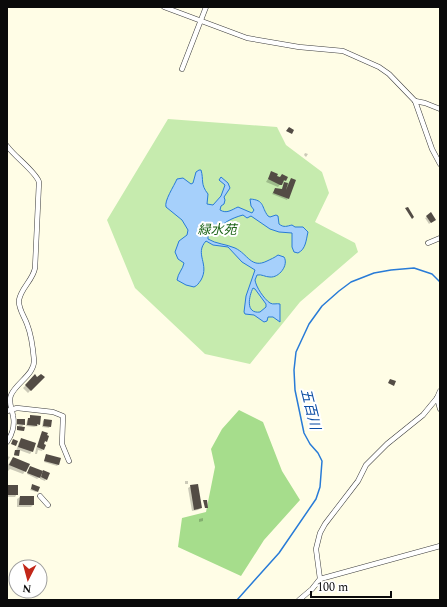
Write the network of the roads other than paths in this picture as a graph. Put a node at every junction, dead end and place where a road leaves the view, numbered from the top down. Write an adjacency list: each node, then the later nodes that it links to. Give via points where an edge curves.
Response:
1 (164, 7): 3 (street)
2 (206, 7): 3 (street)
3 (200, 21): 4 (street); 5 (street, via 254,39 347,52 379,67)
4 (182, 69)
5 (415, 101): 6 (street); 8 (street)
6 (440, 109)
7 (7, 146): 13 (street, via 36,175 39,182 35,268 19,303 30,336 34,362 32,369 12,393)
8 (440, 164)
9 (440, 238): 10 (street)
10 (428, 244)
11 (440, 391): 12 (street)
12 (437, 398): 14 (street); 20 (street, via 423,415 366,465 358,481 325,524 316,549)
13 (9, 410): 15 (street, via 13,416 13,424); 16 (street, via 17,408 53,412 63,416 62,444)
14 (440, 410)
15 (7, 442)
16 (69, 461)
17 (40, 496): 18 (street)
18 (48, 505)
19 (440, 546): 20 (street)
20 (320, 579): 21 (street)
21 (300, 600)

